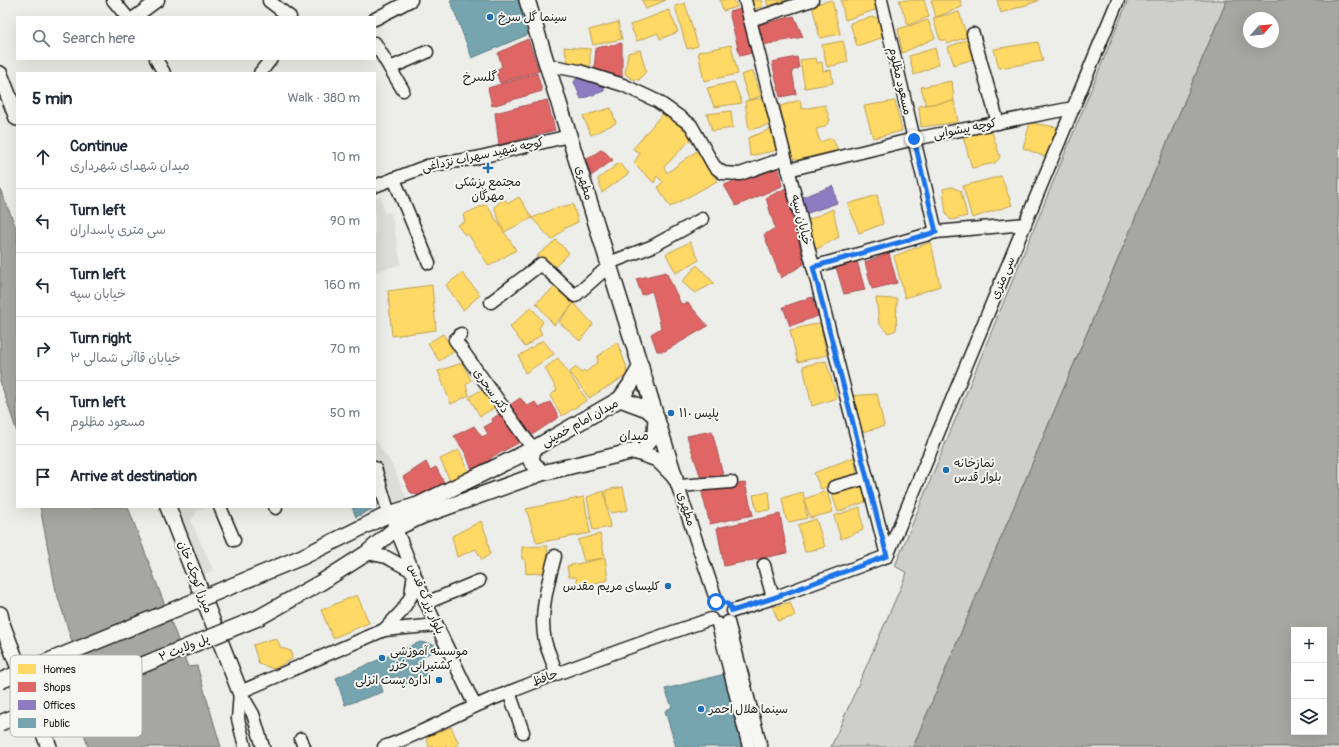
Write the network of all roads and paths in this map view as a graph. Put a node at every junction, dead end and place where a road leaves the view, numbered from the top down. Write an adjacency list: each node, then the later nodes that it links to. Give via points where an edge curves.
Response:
1 (113, 0): 10 (street)
2 (158, 0): 11 (street)
3 (270, 0): 12 (street)
4 (411, 0): 13 (street)
5 (527, 0): 20 (main road, مطهری)
6 (745, 0): 14 (street, خیابان سپه)
7 (812, 0): 14 (street)
8 (881, 0): 30 (street, مسعود مظلوم)
9 (1118, 0): 26 (street, سی متری)
10 (126, 16)
11 (136, 16)
12 (289, 16)
13 (376, 18)
14 (750, 20): 31 (street, خیابان سپه)
15 (973, 34): 28 (street)
16 (376, 45): 21 (street)
17 (427, 52): 21 (street)
18 (157, 60): 22 (street)
19 (270, 60): 23 (street)
20 (547, 65): 29 (main road, مطهری); 31 (street, via 579,71 623,85 657,101 691,125 714,166 723,173 740,174)
21 (390, 68): 25 (street)
22 (163, 72)
23 (261, 72)
24 (0, 74): 27 (main road)
25 (403, 90)
26 (1073, 108): 28 (street, کوچه پیشوایی); 36 (street, سی متری)
27 (16, 115)
28 (998, 123): 30 (street, کوچه پیشوایی)
29 (569, 136): 33 (street, کوچه شهید سهراب نژداغی, via 476,158 428,166); 39 (main road, مطهری)
30 (914, 139): 32 (street, کوچه پیشوایی); 37 (street, مسعود مظلوم)
31 (785, 158): 32 (street, خیابان سپه)
32 (788, 170): 40 (street, خیابان سپه)
33 (394, 179): 34 (street, کوچه شهید سهراب نژداغی); 38 (street)
34 (376, 186)
35 (702, 219): 39 (street, via 653,246)
36 (1025, 224): 37 (street); 61 (street, سی متری)
37 (936, 232): 40 (street)
38 (429, 263)
39 (609, 264): 41 (street, via 575,296 541,264); 43 (main road, مطهری)
40 (813, 267): 50 (street, خیابان سپه)
41 (491, 302)
42 (461, 334): 46 (street, دکتر سحری, via 455,340)
43 (641, 366): 44 (main road); 45 (main road, مطهری)
44 (620, 399): 45 (main road, میدان امام خمینی, via 647,409); 46 (main road, میدان امام خمینی)
45 (656, 417): 47 (main road, via 655,434); 51 (main road, مطهری)
46 (532, 449): 49 (main road, میدان امام خمینی, via 531,461); 56 (main road, via 418,504)
47 (634, 452): 49 (main road); 51 (main road, via 657,459)
48 (376, 471): 56 (street, بلوار بزرگ قدس)
49 (542, 474): 57 (main road, پل ولایت ۲, via 422,516)
50 (867, 478): 53 (street); 61 (street, خیابان سپه)
51 (677, 482): 52 (street); 66 (street, مطهری)
52 (731, 482)
53 (834, 487)
54 (168, 508): 78 (main road, میرزا کوچک خان)
55 (220, 508): 58 (street)
56 (390, 514): 57 (street, بلوار بزرگ قدس); 73 (main road, bridge, via 302,557)
57 (396, 528): 59 (main road, پل ولایت ۲); 63 (street, بلوار بزرگ قدس)
58 (234, 540)
59 (367, 553): 63 (street, via 386,557); 74 (main road, پل ولایت ۲, bridge, via 258,618)
60 (555, 556): 75 (street, via 543,609 545,640)
61 (887, 556): 65 (street, حافظ)
62 (764, 565): 65 (street)
63 (414, 572): 67 (street, بلوار بزرگ قدس); 71 (street, via 411,596 402,611)
64 (478, 581): 67 (street)
65 (773, 598): 69 (street, حافظ)
66 (716, 602): 69 (street, via 709,614); 69 (street, via 722,601 731,606)
67 (426, 603): 70 (street, بلوار بزرگ قدس)
68 (0, 614): 72 (main road)
69 (722, 619): 75 (street, حافظ); 90 (street); 91 (street)
70 (437, 625): 71 (street); 80 (street, بلوار بزرگ قدس)
71 (384, 630): 78 (street)
72 (14, 655)
73 (63, 655)
74 (142, 665)
75 (556, 673): 79 (street, حافظ)
76 (10, 677): 77 (main road, bridge)
77 (0, 681)
78 (240, 692): 87 (street, via 238,719); 88 (street, via 253,714)
79 (509, 692): 80 (street, حافظ); 83 (street)
80 (475, 706): 85 (street, حافظ)
81 (10, 719): 82 (main road, پل ولایت ۲, bridge)
82 (0, 723)
83 (523, 732)
84 (45, 737): 86 (main road)
85 (403, 744): 89 (street, حافظ)
86 (49, 747)
87 (245, 747)
88 (263, 747)
89 (384, 747)
90 (749, 747)
91 (761, 747)

